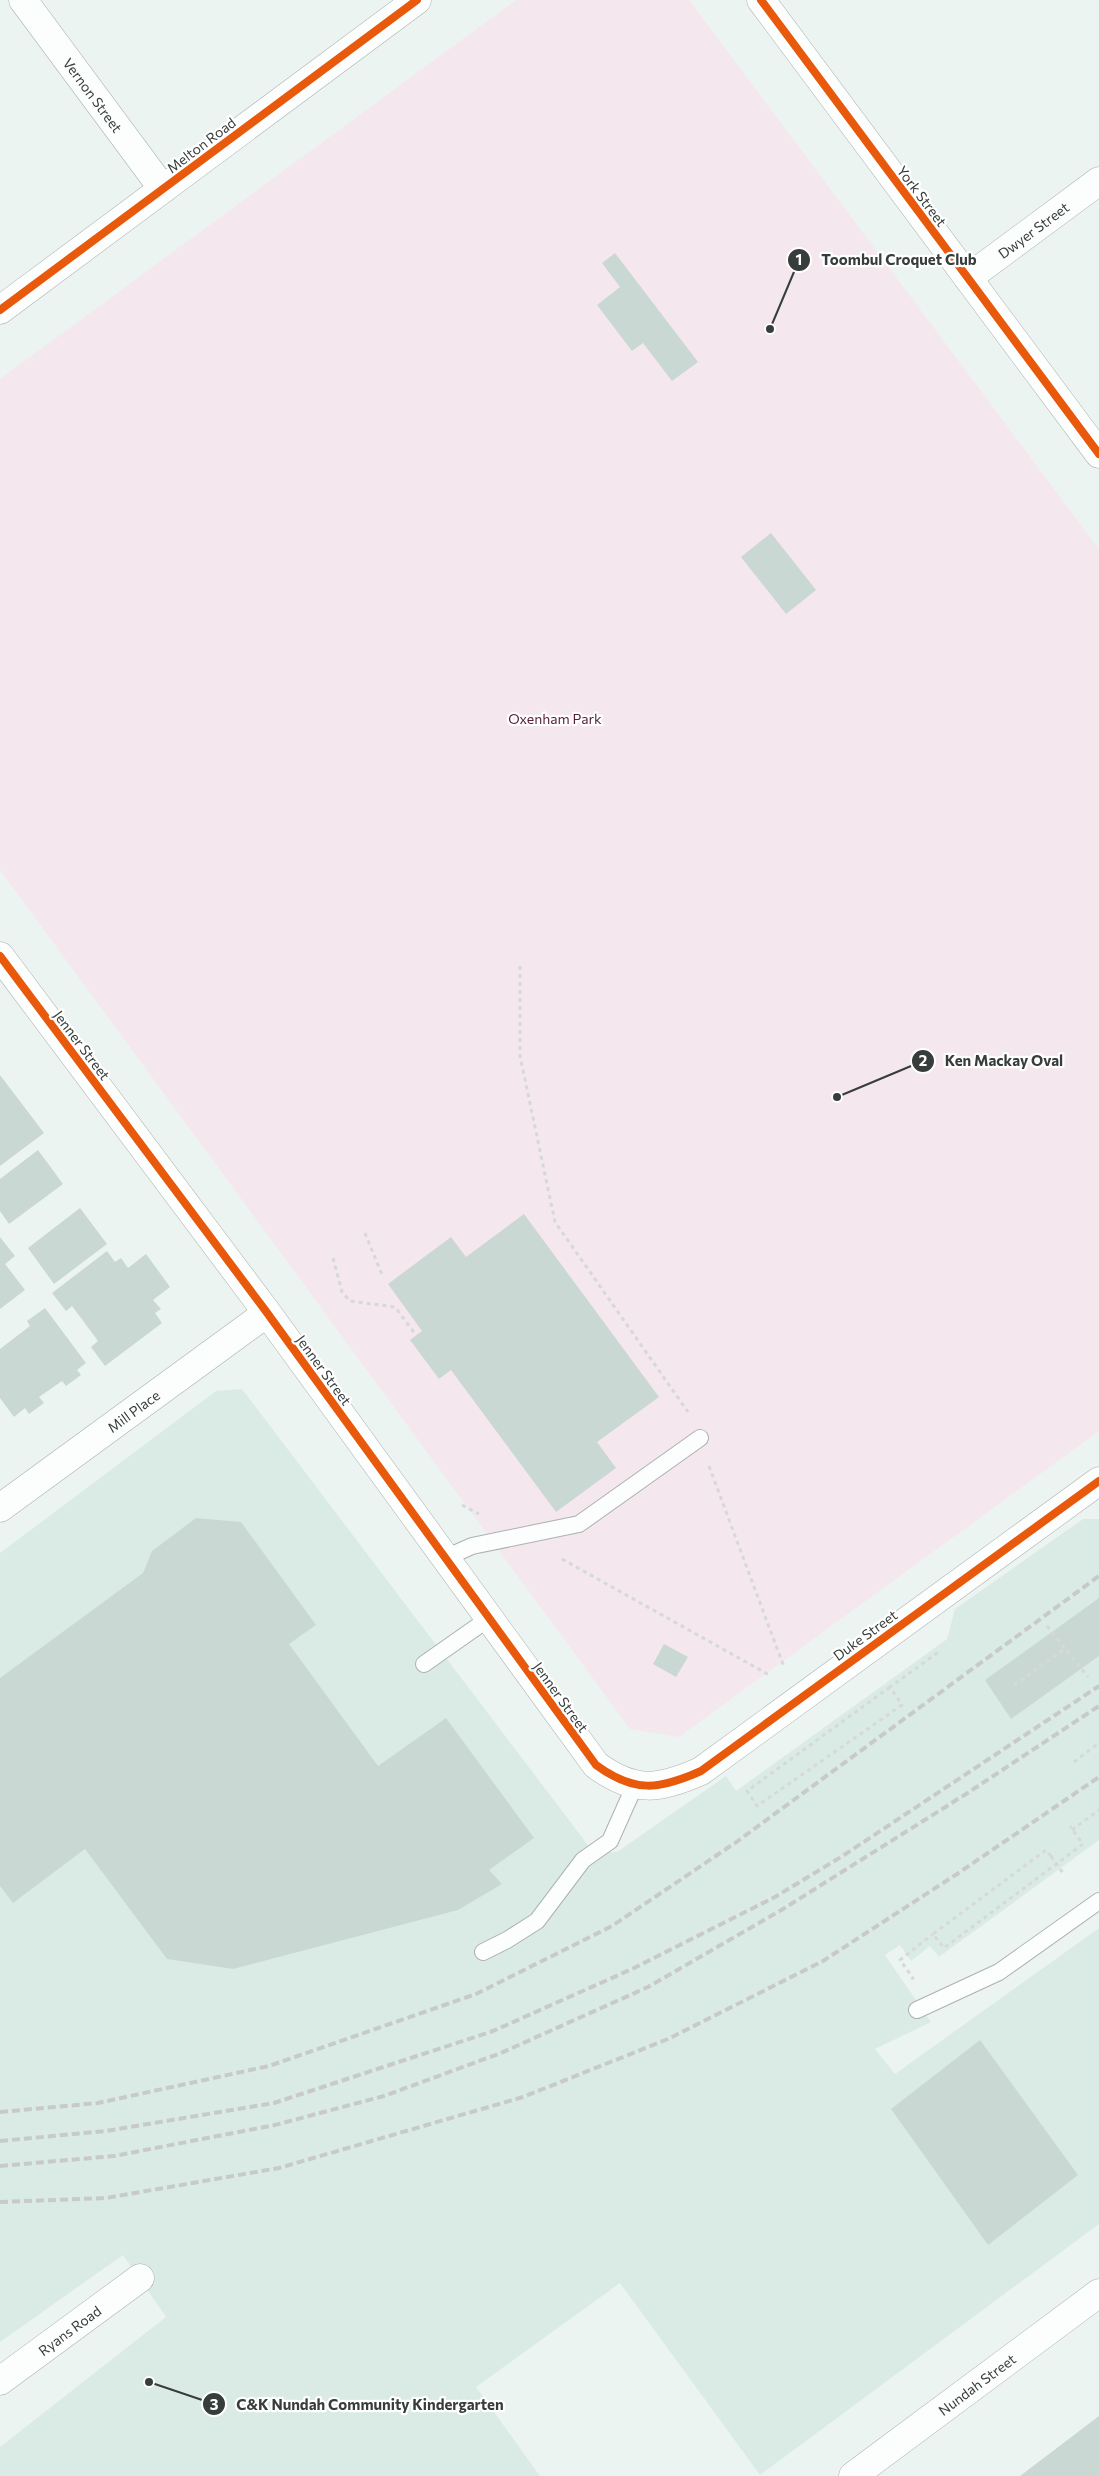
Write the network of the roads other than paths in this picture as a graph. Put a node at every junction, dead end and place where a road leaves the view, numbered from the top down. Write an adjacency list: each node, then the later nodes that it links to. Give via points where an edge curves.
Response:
1 (23, 0): 5 (street, Vernon Street)
2 (417, 0): 5 (street, Melton Road)
3 (761, 0): 6 (street, York Street)
4 (1099, 181): 6 (street, Dwyer Street)
5 (163, 189): 7 (street, Melton Road)
6 (968, 278): 8 (street, York Street)
7 (0, 310)
8 (1099, 454)
9 (0, 956): 10 (street, Jenner Street)
10 (267, 1313): 13 (street, Mill Place); 14 (street, Jenner Street)
11 (700, 1438): 14 (lane, via 579,1524 472,1546)
12 (1099, 1481): 17 (street, Duke Street, via 701,1771 656,1785)
13 (0, 1508)
14 (445, 1558): 15 (street, Jenner Street)
15 (488, 1619): 16 (lane); 17 (street, Jenner Street, via 596,1765 623,1782)
16 (424, 1664)
17 (635, 1785): 19 (lane, via 610,1841 584,1860 536,1921)
18 (1099, 1901): 20 (lane, via 999,1972)
19 (483, 1952)
20 (917, 2010)
21 (140, 2278): 23 (street, Ryans Road)
22 (1099, 2293): 24 (street, Nundah Street)
23 (0, 2381)
24 (853, 2476)

